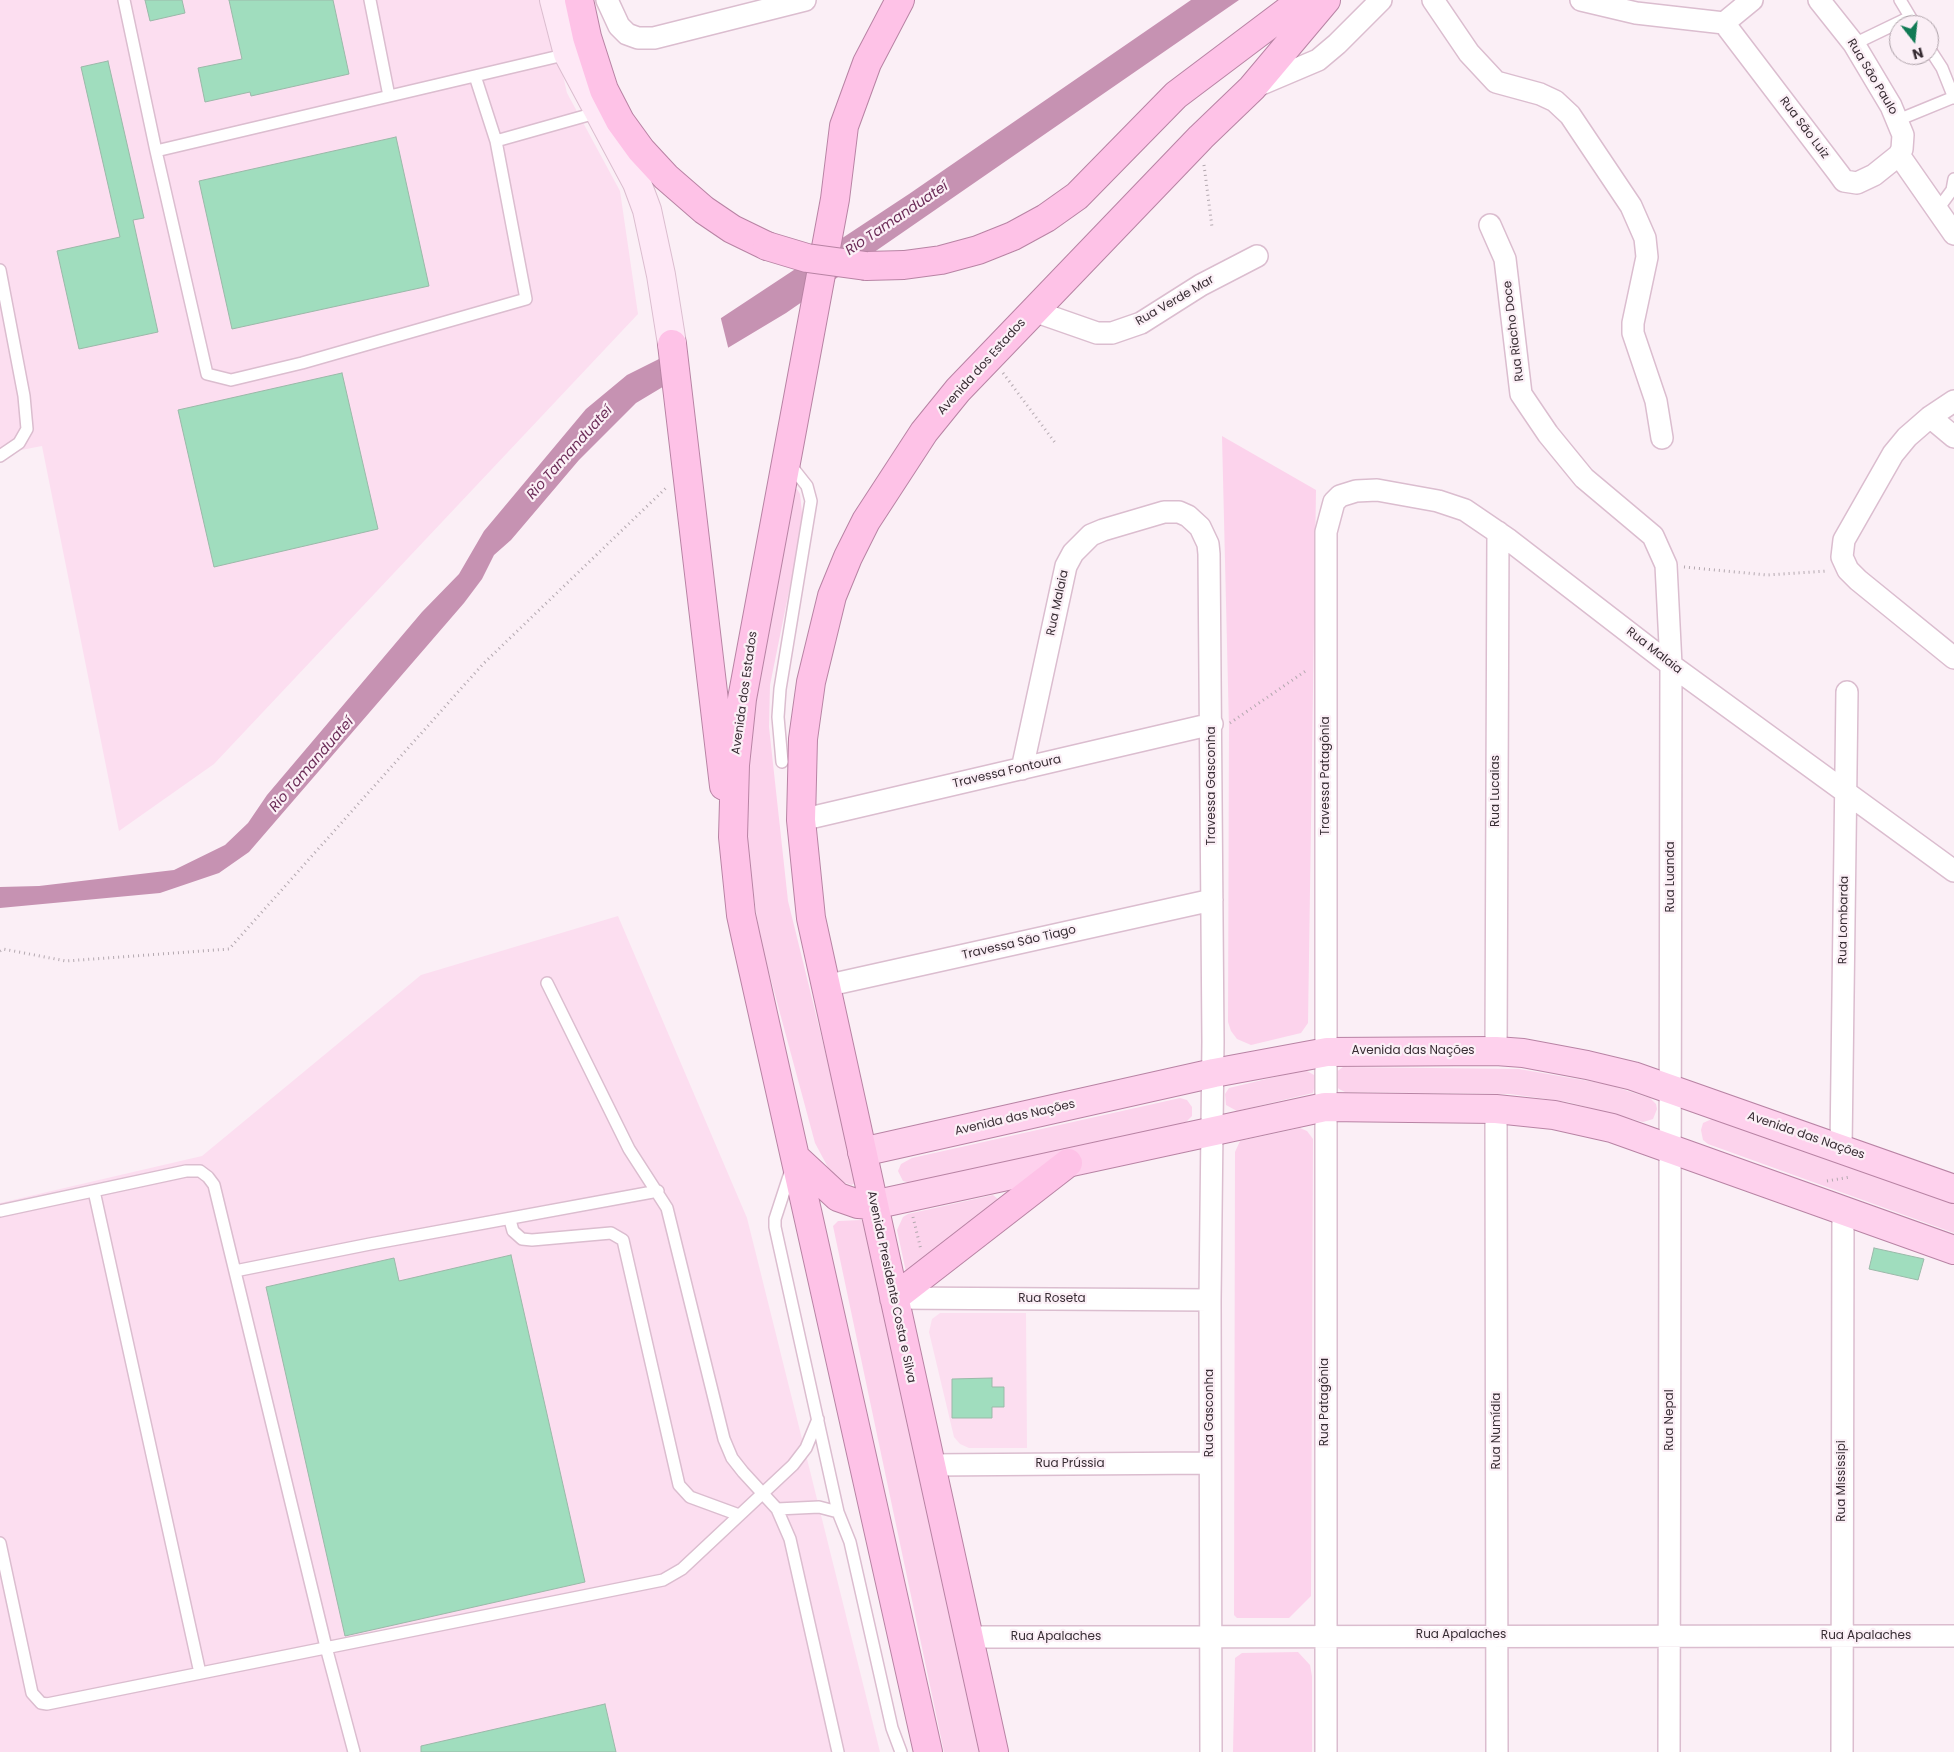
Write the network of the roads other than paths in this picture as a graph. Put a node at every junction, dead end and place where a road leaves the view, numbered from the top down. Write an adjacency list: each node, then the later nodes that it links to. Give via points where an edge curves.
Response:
1 (124, 0): 29 (lane)
2 (370, 0): 24 (lane)
3 (554, 0): 20 (main road)
4 (579, 0): 7 (highway, bridge, via 604,90 620,122 666,177 704,210 732,229 767,246 807,258 866,266 942,260 1013,236 1046,218 1077,196 1176,95)
5 (805, 0): 15 (street, via 654,38 627,34 619,26)
6 (900, 0): 44 (highway, Avenida dos Estados, via 867,63 844,126 835,198)
7 (1302, 0)
8 (1326, 0): 23 (highway, Avenida dos Estados)
9 (1381, 0): 23 (street, via 1318,60)
10 (1433, 0): 42 (street, via 1469,53 1496,82 1540,94 1555,101 1570,115 1631,206 1645,238 1647,257 1633,333 1656,401)
11 (1582, 0): 17 (street, via 1636,14)
12 (1752, 0): 17 (street)
13 (1818, 0): 19 (street, Rua São Paulo)
14 (1900, 0): 16 (lane)
15 (607, 2)
16 (1909, 15)
17 (1724, 23): 30 (street, Rua São Luiz, via 1844,181 1864,180)
18 (1889, 30): 19 (lane)
19 (1854, 44): 27 (street, Rua São Paulo)
20 (568, 54): 22 (lane); 26 (main road)
21 (1939, 63): 25 (lane)
22 (475, 76): 24 (lane); 28 (lane)
23 (1252, 88): 37 (highway, Avenida dos Estados)
24 (389, 96): 29 (lane)
25 (1954, 97): 27 (lane)
26 (601, 111): 28 (lane); 38 (main road, via 647,210)
27 (1898, 120): 30 (street, Rua São Paulo, via 1904,143)
28 (496, 141): 29 (lane, via 526,299 232,380 207,374)
29 (156, 151)
30 (1900, 155): 32 (street)
31 (1954, 179): 32 (lane, via 1952,190)
32 (1938, 209): 34 (street)
33 (1490, 224): 48 (street, Rua Riacho Doce, via 1505,259 1521,394 1584,478 1653,536)
34 (1954, 234)
35 (1256, 256): 37 (street, Rua Verde Mar, via 1201,285 1141,323 1112,333 1097,333)
36 (0, 270): 43 (lane, via 24,396 27,429 19,443)
37 (1034, 310): 56 (highway, Avenida dos Estados, via 953,397 894,476 866,521 832,596 811,682 803,739)
38 (672, 344): 57 (highway, via 719,764)
39 (1954, 402): 40 (street)
40 (1930, 417): 41 (street); 49 (street, via 1893,454 1851,526 1842,557 1848,570)
41 (1954, 437)
42 (1662, 438)
43 (0, 456)
44 (786, 459): 53 (lane, via 807,486 811,501 780,689 778,717); 57 (highway, Avenida dos Estados, via 742,698 735,765)
45 (1334, 502): 47 (street, Rua Malaia, via 1344,494 1363,490 1406,494 1465,510); 63 (street, Travessa Patagônia, via 1326,532)
46 (1179, 512): 52 (street, Travessa Gasconha, via 1200,527 1208,544); 54 (street, Rua Malaia, via 1164,512 1102,530 1091,535 1073,553 1066,566)
47 (1498, 532): 50 (street, Rua Malaia); 62 (street, Rua Lucaias)
48 (1666, 565): 50 (street, Rua Luanda)
49 (1954, 658)
50 (1671, 665): 55 (street, Rua Malaia); 65 (street, Rua Luanda)
51 (1847, 692): 55 (street, Rua Lombarda)
52 (1212, 724): 54 (street, Travessa Fontoura); 59 (street, Travessa Gasconha)
53 (782, 762)
54 (1022, 769): 56 (street, Travessa Fontoura)
55 (1845, 793): 58 (street, Rua Malaia); 71 (street, Rua Lombarda)
56 (801, 820): 61 (highway, Avenida Presidente Costa e Silva, via 811,918)
57 (733, 837): 72 (highway, via 741,914)
58 (1954, 871)
59 (1212, 900): 61 (street, Travessa São Tiago); 64 (street, Travessa Gasconha)
60 (547, 983): 76 (lane, via 629,1150)
61 (825, 986): 70 (highway, Avenida Presidente Costa e Silva)
62 (1496, 1051): 63 (main road, Avenida das Nações); 65 (main road, Avenida das Nações, via 1586,1065)
63 (1326, 1052): 64 (main road, Avenida das Nações); 66 (street, Rua Patagônia)
64 (1214, 1073): 68 (street, Rua Gasconha); 70 (main road, Avenida das Nações)
65 (1670, 1088): 69 (street, Rua Nepal); 71 (main road, Avenida das Nações)
66 (1325, 1107): 67 (main road); 68 (main road); 93 (street, Rua Patagônia)
67 (1496, 1109): 69 (main road, via 1580,1120); 94 (street, Rua Numídia)
68 (1211, 1132): 73 (main road); 84 (street, Rua Gasconha)
69 (1670, 1148): 78 (main road); 96 (street, Rua Nepal)
70 (862, 1152): 77 (highway, Avenida Presidente Costa e Silva)
71 (1853, 1152): 74 (main road, Avenida das Nações)
72 (796, 1158): 77 (highway, via 838,1197); 85 (lane, via 775,1227); 105 (highway)
73 (1068, 1163): 77 (main road); 83 (highway)
74 (1954, 1189)
75 (94, 1191): 79 (lane); 82 (lane, via 186,1171 200,1171 214,1185); 101 (lane)
76 (658, 1191): 80 (lane); 88 (lane, via 673,1228 724,1439 732,1458)
77 (873, 1205): 83 (highway, Avenida Presidente Costa e Silva)
78 (1831, 1205): 81 (main road); 97 (street, Rua Mississipi)
79 (0, 1211)
80 (510, 1220): 82 (lane, via 380,1242); 91 (lane, via 513,1230 522,1239 611,1233 623,1240 679,1485 690,1497)
81 (1954, 1250)
82 (235, 1272): 100 (lane)
83 (894, 1298): 84 (street, Rua Roseta); 87 (highway, Avenida Presidente Costa e Silva)
84 (1210, 1300): 86 (street, Rua Gasconha)
85 (818, 1419): 88 (lane, via 800,1456); 90 (lane)
86 (1210, 1463): 87 (street, Rua Prússia); 95 (street, Rua Gasconha)
87 (930, 1465): 99 (highway, Avenida Presidente Costa e Silva)
88 (763, 1492): 89 (lane); 91 (lane)
89 (777, 1509): 90 (lane, via 819,1507); 103 (lane, via 790,1539)
90 (838, 1512): 104 (lane, via 850,1542 892,1728)
91 (739, 1515): 100 (lane, via 682,1569 663,1580)
92 (0, 1547): 101 (lane, via 32,1693 41,1703)
93 (1326, 1635): 94 (street, Rua Apalaches); 95 (street, Rua Apalaches); 108 (street, Rua Patagônia)
94 (1497, 1635): 96 (street, Rua Apalaches); 109 (street, Rua Numídia)
95 (1211, 1636): 99 (street, Rua Apalaches); 107 (street, Rua Gasconha)
96 (1669, 1636): 97 (street, Rua Apalaches); 110 (street, Rua Nepal)
97 (1842, 1636): 98 (street, Rua Apalaches); 111 (street, Rua Mississipi)
98 (1954, 1636)
99 (969, 1637): 106 (highway, Avenida Presidente Costa e Silva)
100 (326, 1647): 101 (lane); 102 (lane)
101 (200, 1673)
102 (354, 1752)
103 (838, 1752)
104 (901, 1752)
105 (928, 1752)
106 (994, 1752)
107 (1211, 1752)
108 (1326, 1752)
109 (1496, 1752)
110 (1669, 1752)
111 (1842, 1752)

